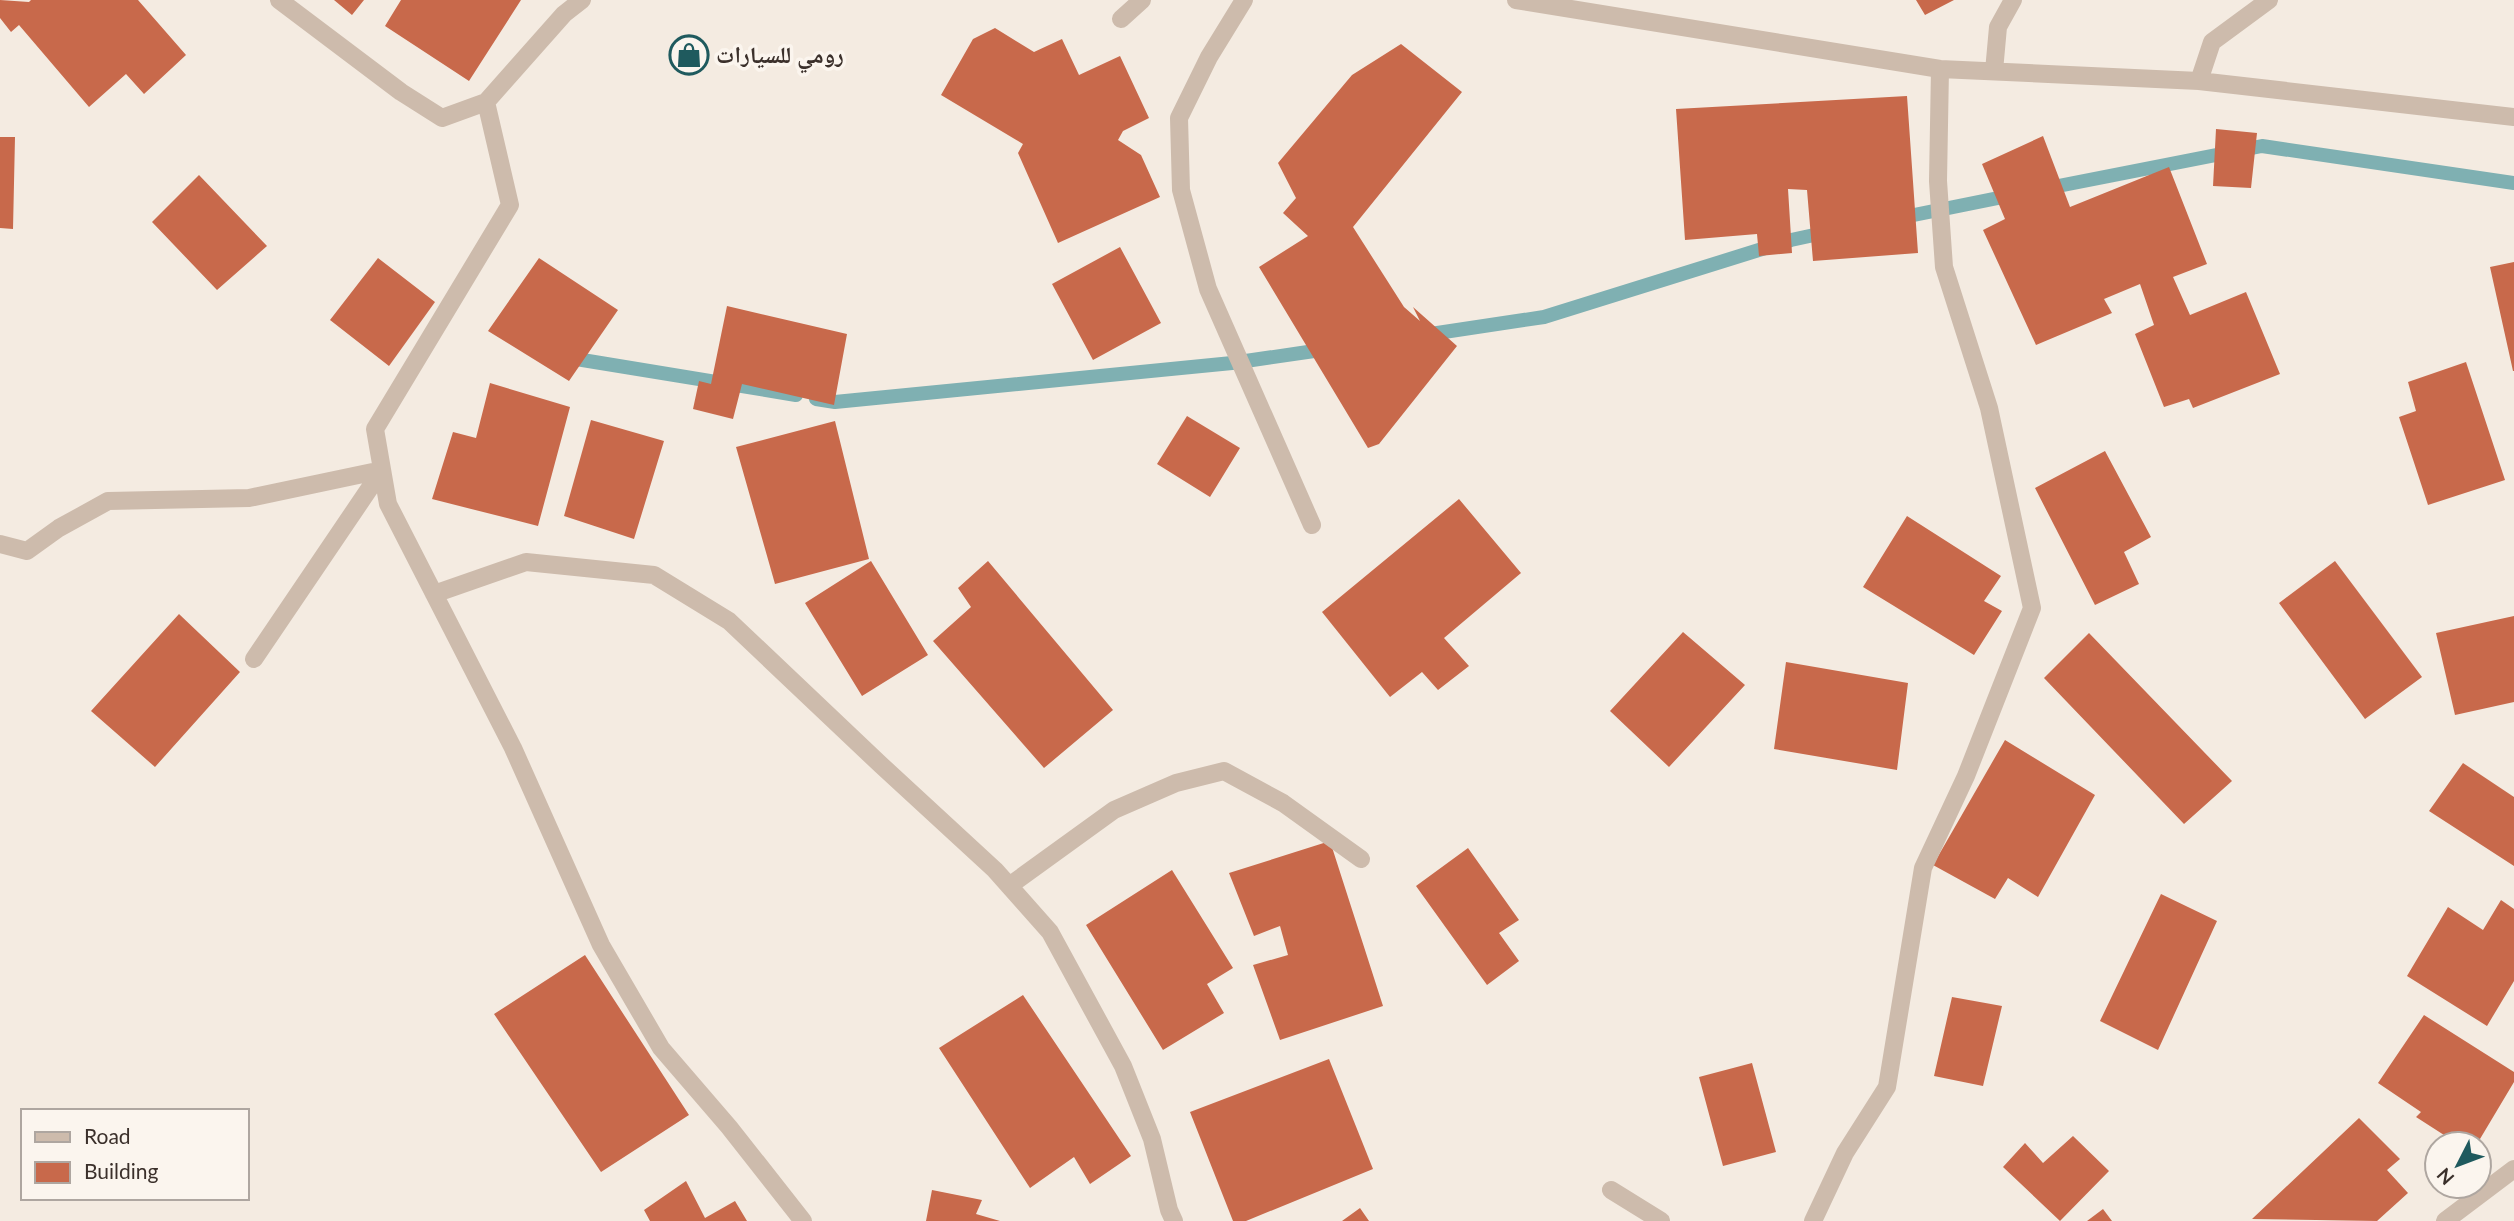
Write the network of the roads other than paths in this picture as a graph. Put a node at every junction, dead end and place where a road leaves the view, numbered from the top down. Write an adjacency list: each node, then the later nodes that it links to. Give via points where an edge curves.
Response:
1 (279, 0): 12 (street, via 442,118)
2 (582, 0): 12 (street, via 564,14)
3 (1142, 0): 8 (street)
4 (1244, 0): 15 (street, via 1179,118 1181,190 1209,289)
5 (1516, 0): 9 (street)
6 (2013, 0): 10 (street, via 1998,27)
7 (2269, 0): 11 (street, via 2212,42)
8 (1121, 19)
9 (1940, 69): 10 (street); 26 (street, via 1938,181 1944,267 1989,408 2032,608 1966,776 1923,868 1887,1087 1845,1153)
10 (1994, 71): 11 (street)
11 (2199, 81): 13 (street)
12 (486, 102): 14 (street, via 510,205 375,429)
13 (2514, 117)
14 (382, 470): 16 (street, via 249,498 107,501 27,551); 17 (street, via 388,504); 18 (street)
15 (1312, 525)
16 (0, 544)
17 (434, 594): 20 (street, via 526,562 654,575 729,621); 23 (street, via 513,748 601,945 661,1048)
18 (254, 659)
19 (1361, 859): 20 (street, via 1283,803 1224,771 1176,783 1114,810)
20 (1009, 886): 24 (street, via 1050,932 1124,1066 1152,1139)
21 (2514, 1168): 27 (street)
22 (1611, 1190): 25 (street)
23 (803, 1221)
24 (1174, 1221)
25 (1661, 1221)
26 (1813, 1221)
27 (2445, 1221)

